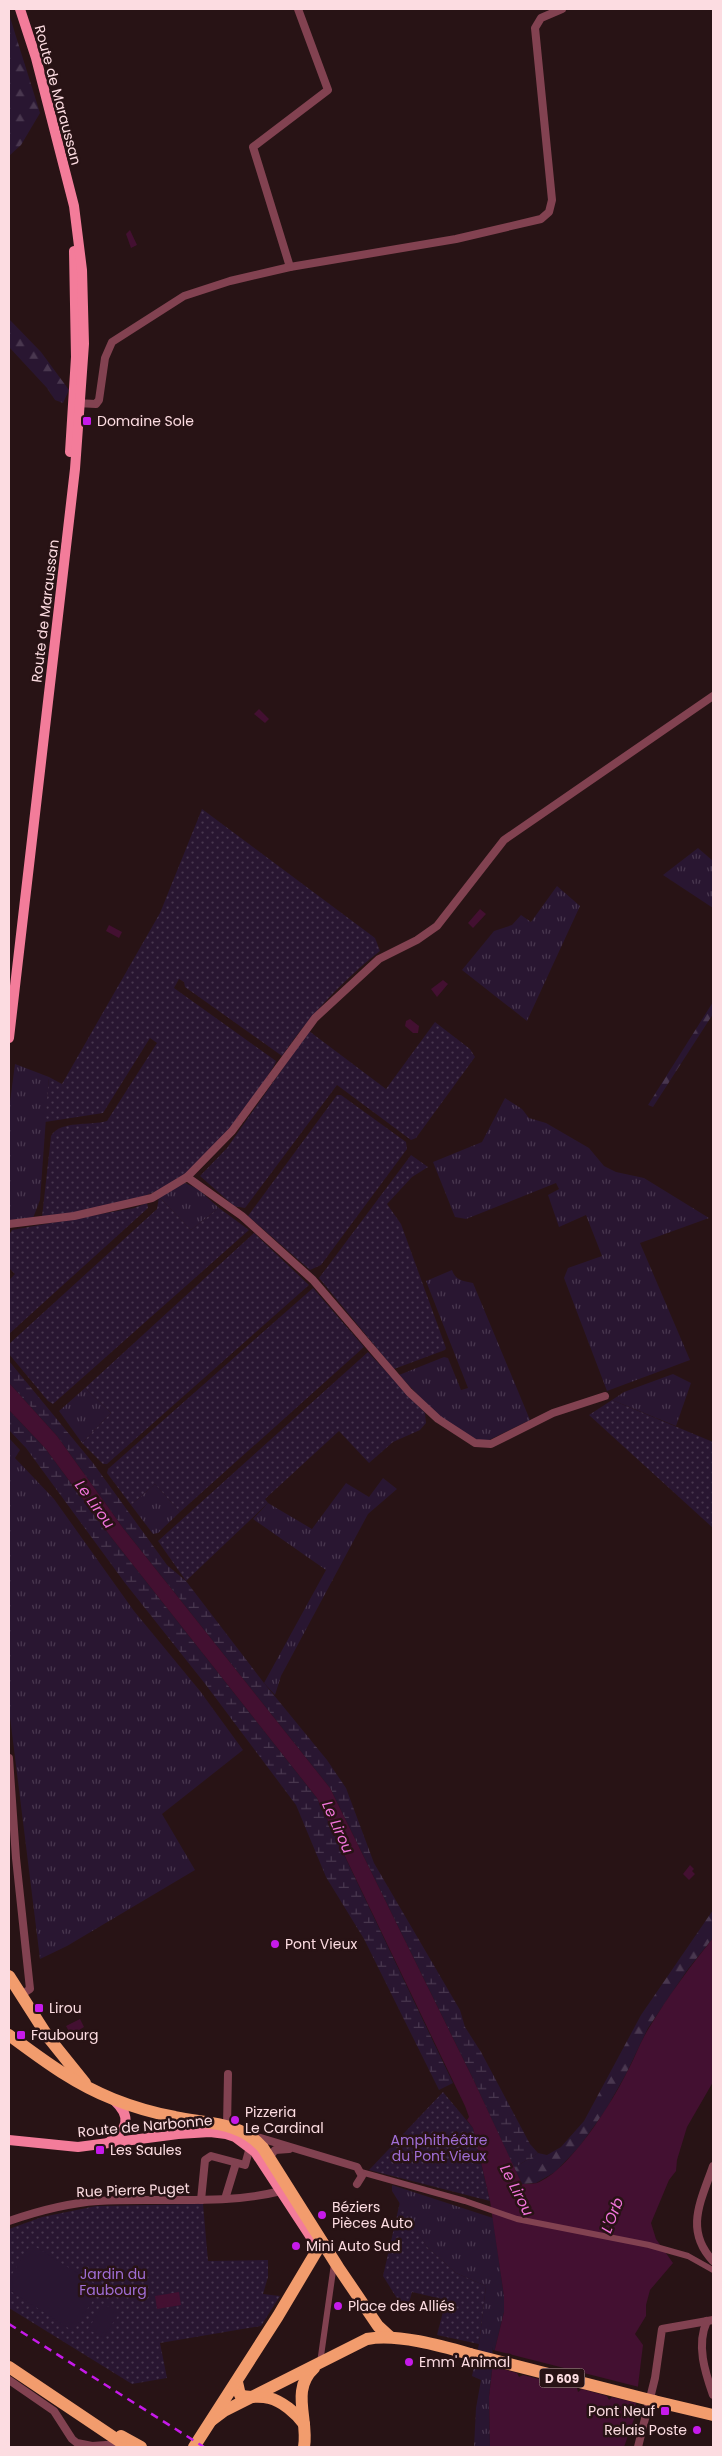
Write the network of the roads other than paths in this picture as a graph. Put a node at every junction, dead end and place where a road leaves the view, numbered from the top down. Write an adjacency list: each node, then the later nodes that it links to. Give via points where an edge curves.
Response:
1 (20, 9): 5 (main road, Route de Maraussan, via 60,145 69,188 76,289)
2 (298, 9): 4 (street, via 328,90 253,147)
3 (562, 9): 4 (street, via 541,18 535,28 552,200 549,212 541,219 456,239)
4 (290, 267): 5 (street, via 184,296 112,342 105,358 99,400 96,404)
5 (78, 403): 7 (main road, Route de Maraussan); 8 (main road, Route de Maraussan)
6 (713, 696): 10 (street, via 504,840 437,926 379,959 315,1018 232,1131)
7 (9, 994)
8 (10, 1013): 9 (main road, Route de Maraussan)
9 (9, 1038)
10 (187, 1177): 11 (street, via 152,1198 74,1216); 12 (street, via 242,1216 313,1280 409,1392 438,1419 475,1443 491,1444 553,1413)
11 (9, 1224)
12 (605, 1396)
13 (9, 1758): 15 (street)
14 (9, 1976): 15 (main road)
15 (25, 1992): 18 (main road, via 48,2038)
16 (9, 2035): 18 (main road, via 68,2078)
17 (228, 2074): 20 (street)
18 (92, 2090): 19 (main road)
19 (112, 2098): 20 (main road, via 168,2116); 23 (main road, via 124,2109 126,2117 123,2130)
20 (227, 2126): 21 (main road)
21 (247, 2133): 25 (street); 26 (main road)
22 (9, 2140): 23 (main road, Route de Narbonne, via 78,2147)
23 (107, 2144): 24 (main road, Route de Narbonne, via 210,2132 235,2137)
24 (250, 2148): 27 (street, via 244,2165); 31 (main road)
25 (293, 2149): 26 (street, via 276,2150); 29 (street, via 357,2167)
26 (271, 2160): 35 (main road)
27 (236, 2163): 32 (street); 33 (street, Rue Pierre Puget, via 211,2156 205,2160)
28 (713, 2166): 37 (street, via 696,2218 698,2238)
29 (361, 2172): 30 (street); 39 (street, via 517,2219 688,2256)
30 (357, 2184)
31 (281, 2191): 32 (street, Rue Pierre Puget, via 254,2198); 36 (main road, via 314,2243)
32 (225, 2199): 33 (street, Rue Pierre Puget)
33 (201, 2200): 34 (street, Rue Pierre Puget, via 96,2201 43,2209)
34 (9, 2221)
35 (322, 2242): 36 (main road); 38 (main road)
36 (312, 2261): 45 (main road)
37 (713, 2261)
38 (335, 2263): 41 (main road, via 378,2326); 42 (street)
39 (713, 2270)
40 (710, 2320): 46 (street, via 702,2338 704,2371); 60 (street, via 662,2329)
41 (390, 2337): 42 (main road, via 367,2339); 49 (main road, D 609, bridge)
42 (320, 2363): 47 (main road); 51 (main road, via 310,2372 301,2392)
43 (9, 2367): 48 (main road)
44 (9, 2380): 52 (street, via 54,2411)
45 (237, 2382): 47 (main road, via 240,2395); 50 (main road)
46 (713, 2396)
47 (254, 2397): 50 (main road); 51 (main road, via 281,2403)
48 (79, 2412): 54 (main road); 57 (main road)
49 (713, 2415)
50 (212, 2420): 58 (main road)
51 (305, 2426): 59 (main road)
52 (68, 2433): 53 (street, via 77,2443); 55 (street)
53 (92, 2446): 54 (street); 56 (street)
54 (125, 2446)
55 (67, 2447)
56 (78, 2447)
57 (140, 2447)
58 (194, 2447)
59 (304, 2447)
60 (638, 2447)

